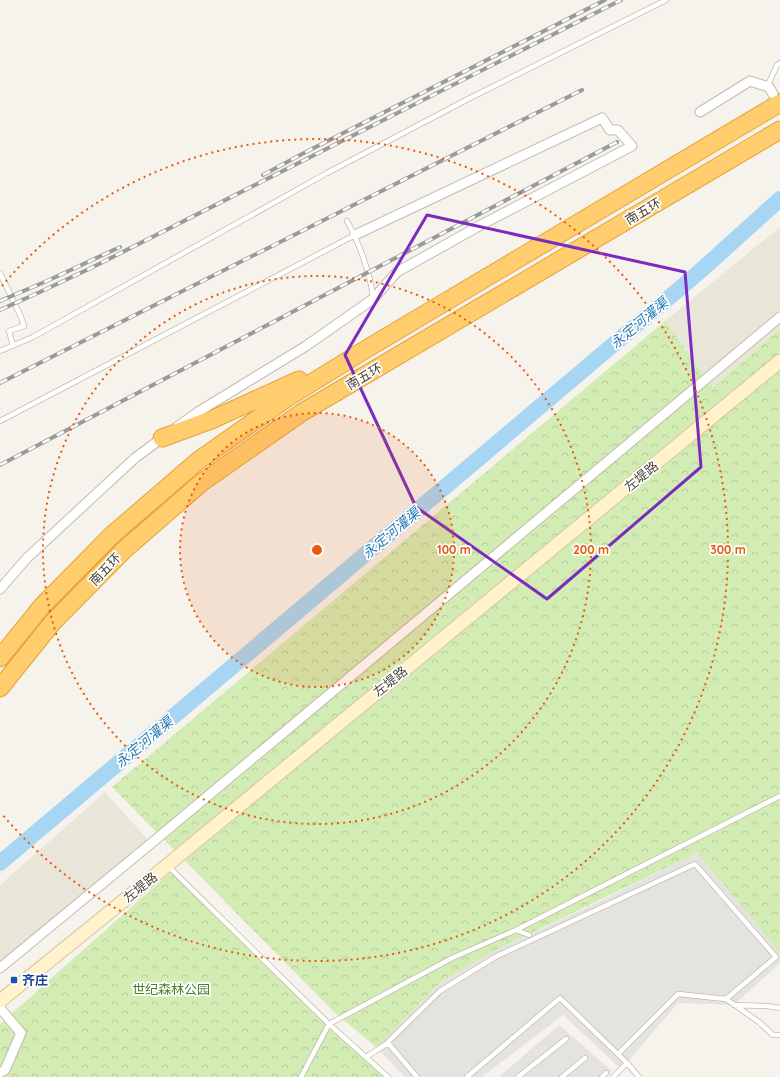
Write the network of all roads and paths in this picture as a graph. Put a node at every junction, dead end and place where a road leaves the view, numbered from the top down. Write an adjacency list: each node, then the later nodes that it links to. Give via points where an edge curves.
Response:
1 (666, 0): 11 (lane, via 327,173)
2 (780, 63): 3 (lane, via 777,65)
3 (773, 95): 4 (street, via 750,81); 12 (highway, 南五环)
4 (700, 112)
5 (780, 130): 19 (highway, 南五环, via 301,413 201,483 124,550 53,622)
6 (347, 221): 7 (lane)
7 (355, 235): 9 (lane, via 372,283); 9 (street, via 602,118 610,130 618,130 632,146 397,272); 15 (lane)
8 (0, 272): 11 (lane, via 24,326 9,331)
9 (374, 299): 16 (street, via 306,346 198,412)
10 (780, 317): 24 (street)
11 (13, 346): 13 (lane)
12 (368, 348): 16 (highway, via 211,420); 18 (highway, 南五环, via 287,398 199,460 112,535 42,606)
13 (0, 351)
14 (780, 361): 21 (main road, 左堤路)
15 (0, 421)
16 (162, 438): 17 (street, via 135,458 32,553)
17 (0, 587)
18 (0, 658)
19 (0, 688)
20 (780, 796): 22 (lane)
21 (167, 865): 26 (main road, 左堤路); 30 (lane)
22 (516, 930): 23 (lane); 30 (lane, via 452,958)
23 (529, 935)
24 (0, 968)
25 (726, 999): 27 (lane); 33 (lane, via 776,958 695,864 495,956 440,991); 34 (lane, via 678,994)
26 (0, 1001)
27 (734, 1005): 29 (lane); 31 (lane, via 773,1035)
28 (0, 1008): 38 (street, via 21,1033 5,1070)
29 (780, 1008)
30 (329, 1024): 35 (lane); 40 (lane)
31 (780, 1036)
32 (566, 1039): 44 (lane)
33 (387, 1043): 35 (lane); 42 (lane)
34 (618, 1054): 37 (lane); 43 (lane, via 560,998)
35 (366, 1057): 41 (lane)
36 (584, 1058): 45 (lane)
37 (627, 1063): 47 (lane); 48 (lane)
38 (0, 1073)
39 (606, 1073): 46 (lane)
40 (301, 1077)
41 (388, 1077)
42 (417, 1077)
43 (467, 1077)
44 (518, 1077)
45 (562, 1077)
46 (602, 1077)
47 (613, 1077)
48 (639, 1077)

